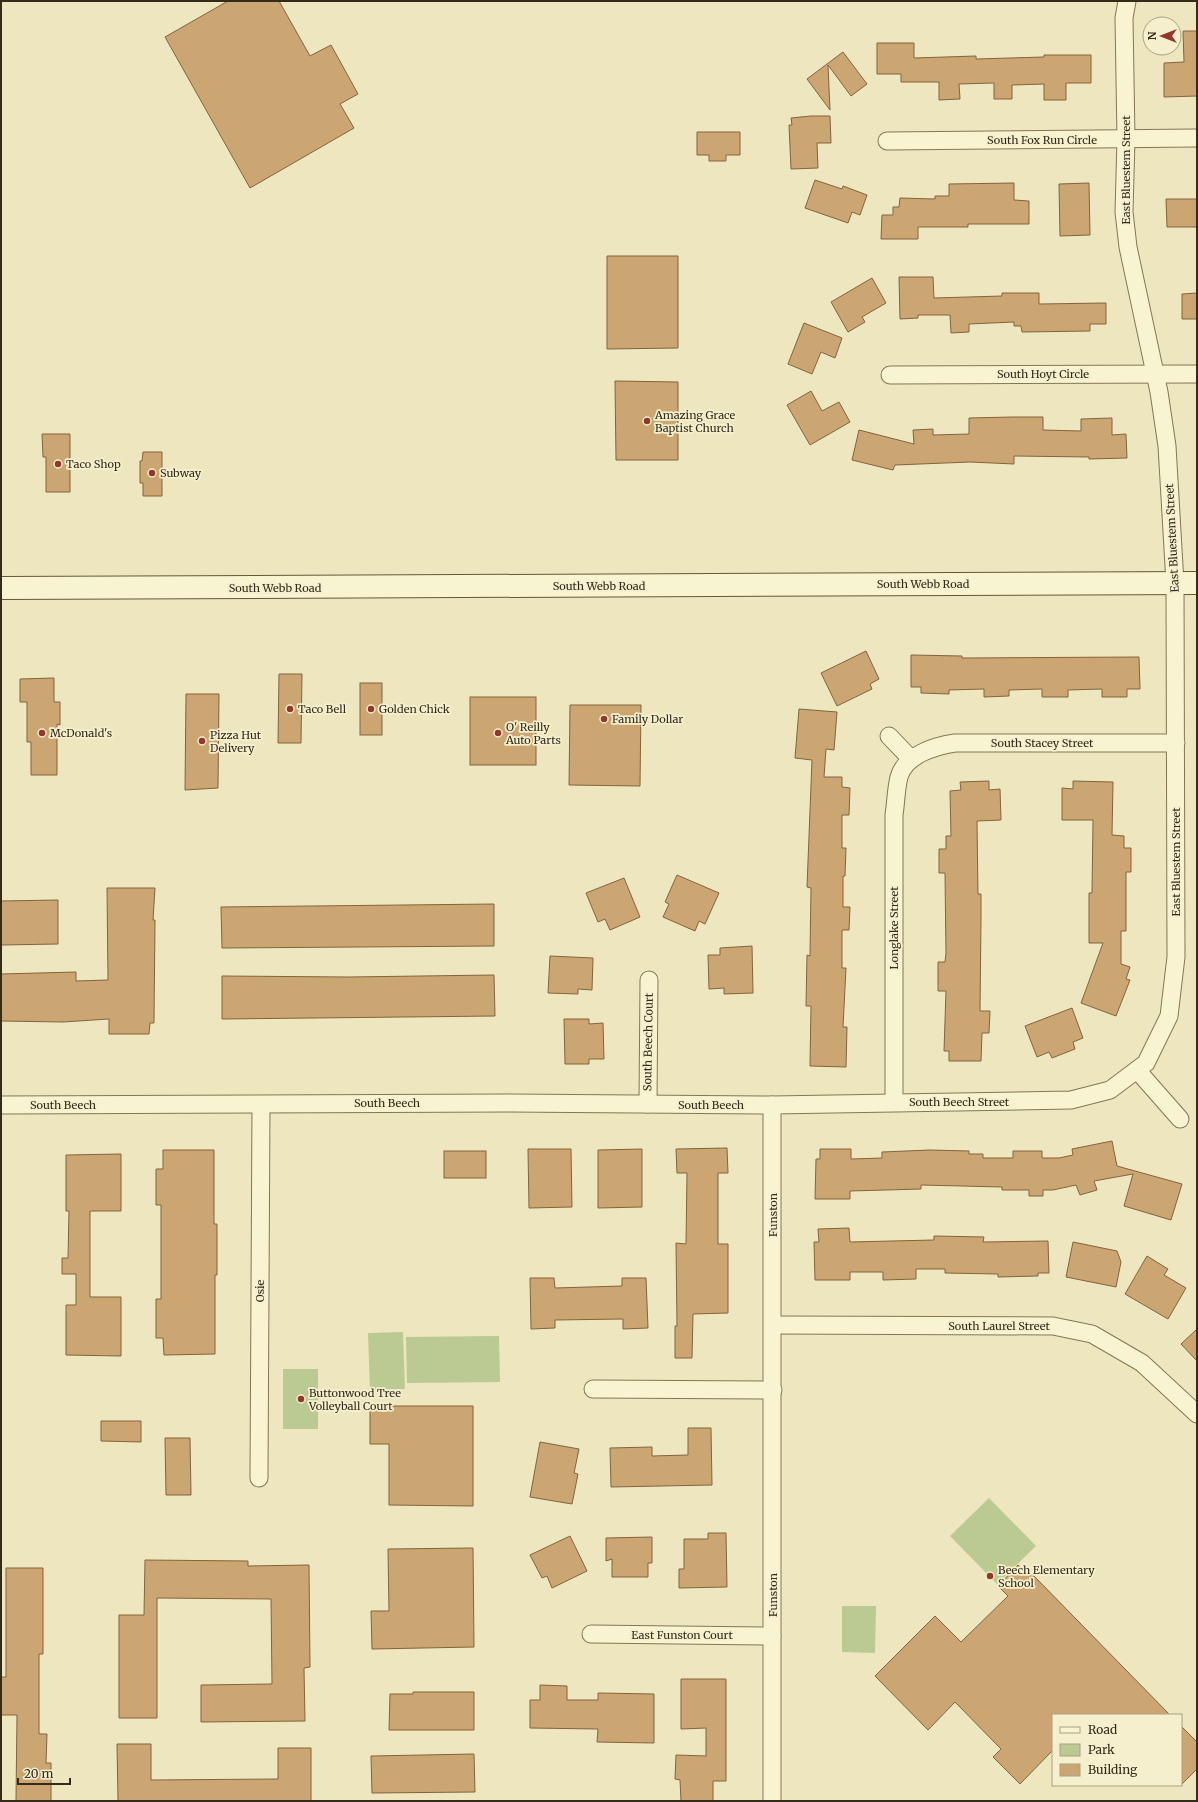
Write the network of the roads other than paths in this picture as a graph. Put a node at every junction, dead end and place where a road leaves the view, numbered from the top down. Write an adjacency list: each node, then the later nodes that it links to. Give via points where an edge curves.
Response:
1 (1127, 1): 3 (street, East Bluestem Street, via 1124,18)
2 (1197, 138): 3 (street, South Fox Run Circle)
3 (1126, 139): 4 (street, South Fox Run Circle); 5 (street, East Bluestem Street, via 1124,212 1128,247)
4 (887, 141)
5 (1154, 374): 6 (street, South Hoyt Circle); 7 (street, South Hoyt Circle); 8 (street, East Bluestem Street, via 1167,446)
6 (1197, 374)
7 (890, 375)
8 (1175, 583): 9 (main road, South Webb Road); 10 (main road, South Webb Road); 12 (street, East Bluestem Street)
9 (1197, 583)
10 (1, 588)
11 (888, 736): 13 (street)
12 (1176, 743): 13 (street, South Stacey Street, via 955,743 935,746); 15 (street, East Bluestem Street, via 1176,957 1170,1009 1146,1063)
13 (911, 759): 16 (street, Longlake Street, via 900,776 894,815)
14 (649, 980): 17 (street, South Beech Court)
15 (1137, 1070): 16 (street, South Beech Street, via 1110,1090 1070,1100); 21 (street)
16 (894, 1102): 20 (street, South Beech Street)
17 (648, 1104): 19 (street, South Beech); 20 (street, South Beech)
18 (1, 1105): 19 (street, South Beech)
19 (260, 1105): 26 (street, Osie)
20 (772, 1105): 22 (street, Funston)
21 (1180, 1119)
22 (773, 1325): 24 (street, Funston); 25 (street, South Laurel Street, via 1053,1326 1092,1334 1142,1363)
23 (593, 1389): 24 (street)
24 (773, 1390): 28 (street, Funston)
25 (1197, 1414)
26 (259, 1478)
27 (591, 1634): 28 (street, East Funston Court)
28 (772, 1636): 29 (street, Funston)
29 (772, 1801)

